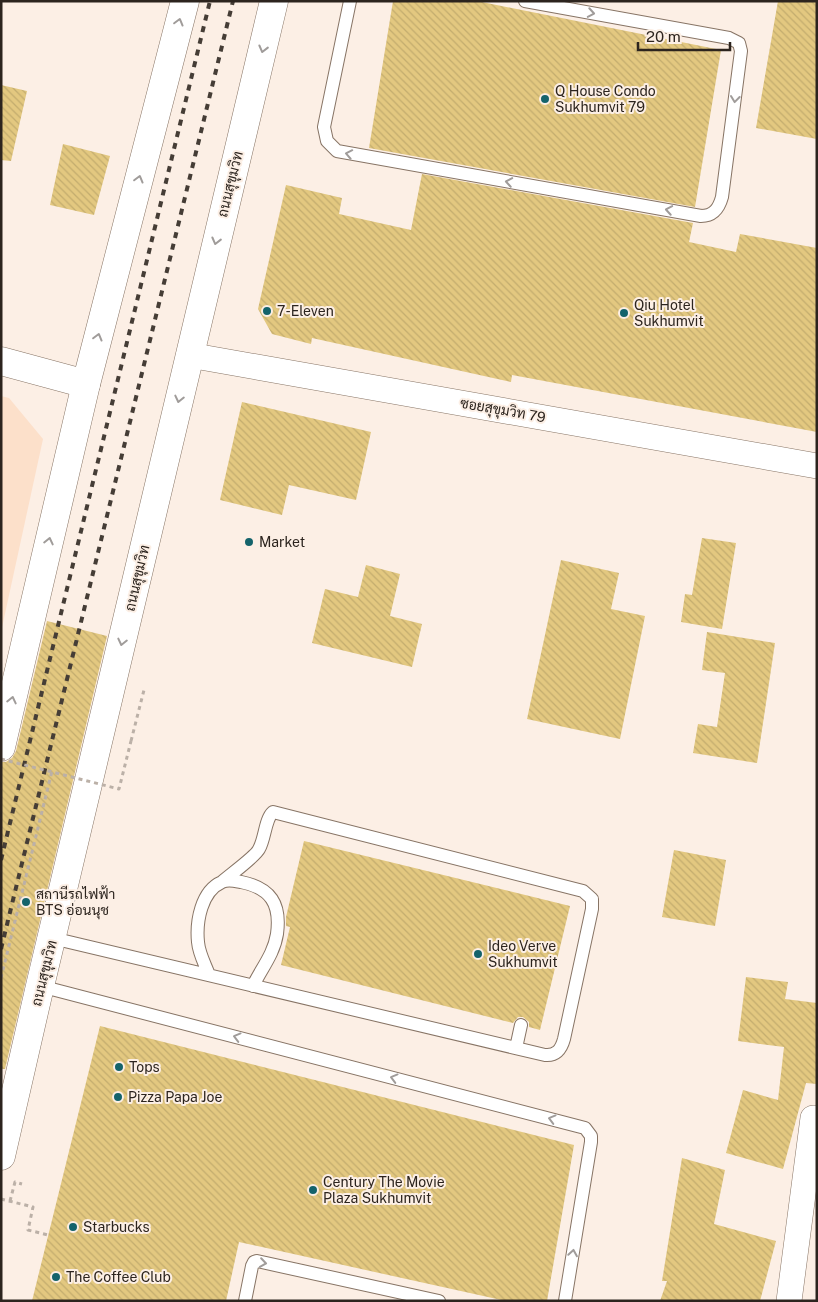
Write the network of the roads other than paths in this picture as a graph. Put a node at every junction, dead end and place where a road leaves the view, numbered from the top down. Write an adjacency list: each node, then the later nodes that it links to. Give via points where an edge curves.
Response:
1 (185, 1): 7 (main road, one-way to 1)
2 (274, 1): 5 (main road, ถนนสุขุมวิท, one-way to 5)
3 (350, 1): 4 (lane, one-way to 3, via 729,38 739,43 741,51 722,197 715,212 701,216 337,151 327,141 324,127)
4 (525, 1)
5 (189, 355): 8 (street, ซอยสุขุมวิท 79); 11 (main road, ถนนสุขุมวิท, one-way to 11)
6 (1, 361): 7 (main road)
7 (86, 384): 9 (main road, one-way to 7)
8 (817, 466)
9 (1, 747)
10 (223, 881): 12 (lane, via 207,896 199,921 198,943); 14 (lane, via 234,880 260,888 268,892 276,905 278,925 275,942); 16 (lane, via 257,853 272,812 583,891 592,898 593,904 563,1044 558,1052 550,1055)
11 (52, 938): 12 (lane); 13 (main road, ถนนสุขุมวิท)
12 (209, 975): 14 (lane)
13 (40, 986): 18 (main road, ถนนสุขุมวิท); 21 (lane, one-way to 13, via 591,1136 584,1128)
14 (253, 986): 16 (lane)
15 (521, 1025): 16 (lane)
16 (516, 1048)
17 (813, 1118): 22 (street)
18 (1, 1156)
19 (245, 1301): 20 (lane, one-way to 20, via 252,1266 257,1261)
20 (439, 1301)
21 (565, 1301)
22 (789, 1301)

